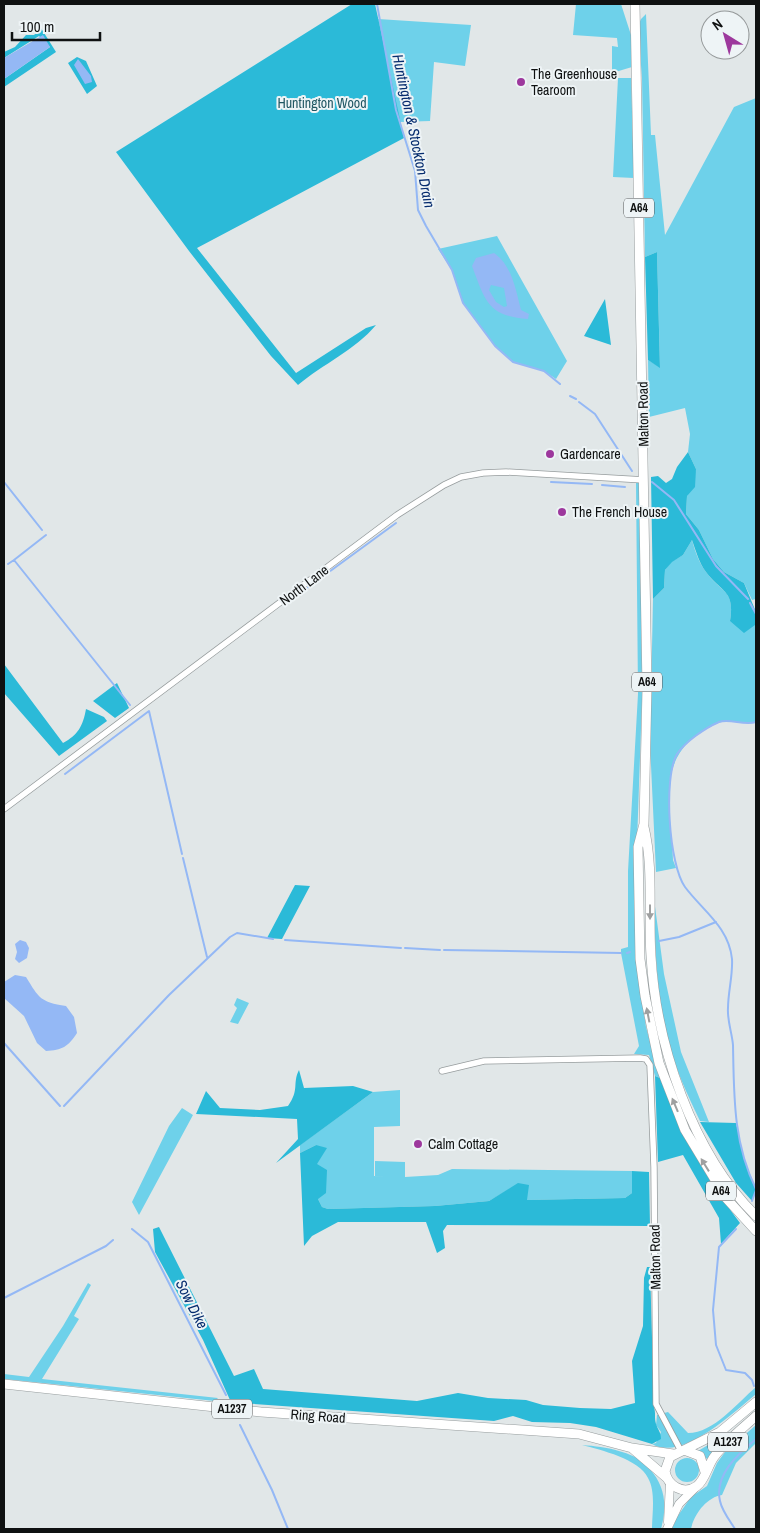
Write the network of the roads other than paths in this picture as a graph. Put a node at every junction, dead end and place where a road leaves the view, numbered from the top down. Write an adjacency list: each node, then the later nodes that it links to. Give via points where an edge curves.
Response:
1 (635, 4): 2 (highway, Malton Road / A64)
2 (644, 480): 3 (street, North Lane, via 494,472 461,477 444,485 395,517); 4 (highway, Malton Road / A64, via 647,688)
3 (4, 809)
4 (644, 824): 6 (highway, Malton Road / A64, one-way to 6, via 649,847 654,993 669,1059 681,1095 703,1140 734,1191); 7 (highway, Malton Road / A64, one-way to 4, via 726,1198 701,1160 685,1130 659,1063 640,959 638,847)
5 (442, 1071): 12 (street, Malton Road, via 484,1061 646,1059 651,1074 656,1404)
6 (756, 1216)
7 (756, 1231)
8 (4, 1384): 11 (highway, Ring Road / A1237, via 261,1412 578,1434)
9 (756, 1402): 12 (highway, A1237, via 720,1432)
10 (756, 1416): 13 (highway, A1237, via 722,1447)
11 (632, 1448): 12 (highway, Ring Road / A1237); 14 (highway, Ring Road / A1237)
12 (679, 1452): 13 (highway, via 693,1452 700,1456); 14 (highway, via 665,1467)
13 (705, 1472): 15 (highway)
14 (668, 1480): 15 (highway, via 679,1489); 16 (main road)
15 (696, 1486): 16 (main road, via 679,1504)
16 (667, 1527)

